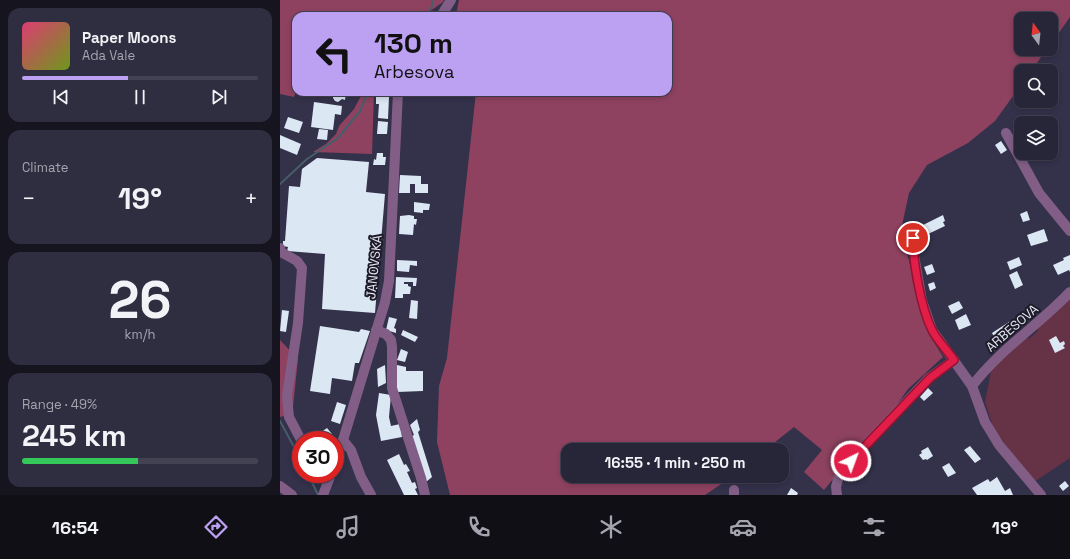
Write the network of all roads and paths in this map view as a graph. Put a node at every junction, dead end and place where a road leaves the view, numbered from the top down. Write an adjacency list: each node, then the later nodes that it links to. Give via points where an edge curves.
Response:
1 (451, 0): 2 (street)
2 (444, 12)
3 (398, 96): 9 (street, JANOVSKÁ, via 388,281 385,302)
4 (1006, 133): 5 (street, via 1039,193)
5 (1070, 231)
6 (913, 238): 10 (street, via 922,301 932,330)
7 (280, 248): 12 (street, via 281,252 297,261 302,268 298,323 287,396 289,417)
8 (1070, 292): 11 (street, ARBESOVA, via 984,370)
9 (376, 330): 13 (street, JANOVSKÁ); 20 (street, via 386,334 391,340 392,388)
10 (954, 360): 11 (street); 21 (street, via 930,378 857,454 838,479)
11 (972, 386): 22 (street, via 985,422 1000,445)
12 (296, 431)
13 (344, 437)
14 (344, 441): 19 (street)
15 (327, 483): 17 (street)
16 (280, 486): 18 (street)
17 (324, 494)
18 (292, 495)
19 (371, 495)
20 (425, 495)
21 (837, 495)
22 (1041, 495)

